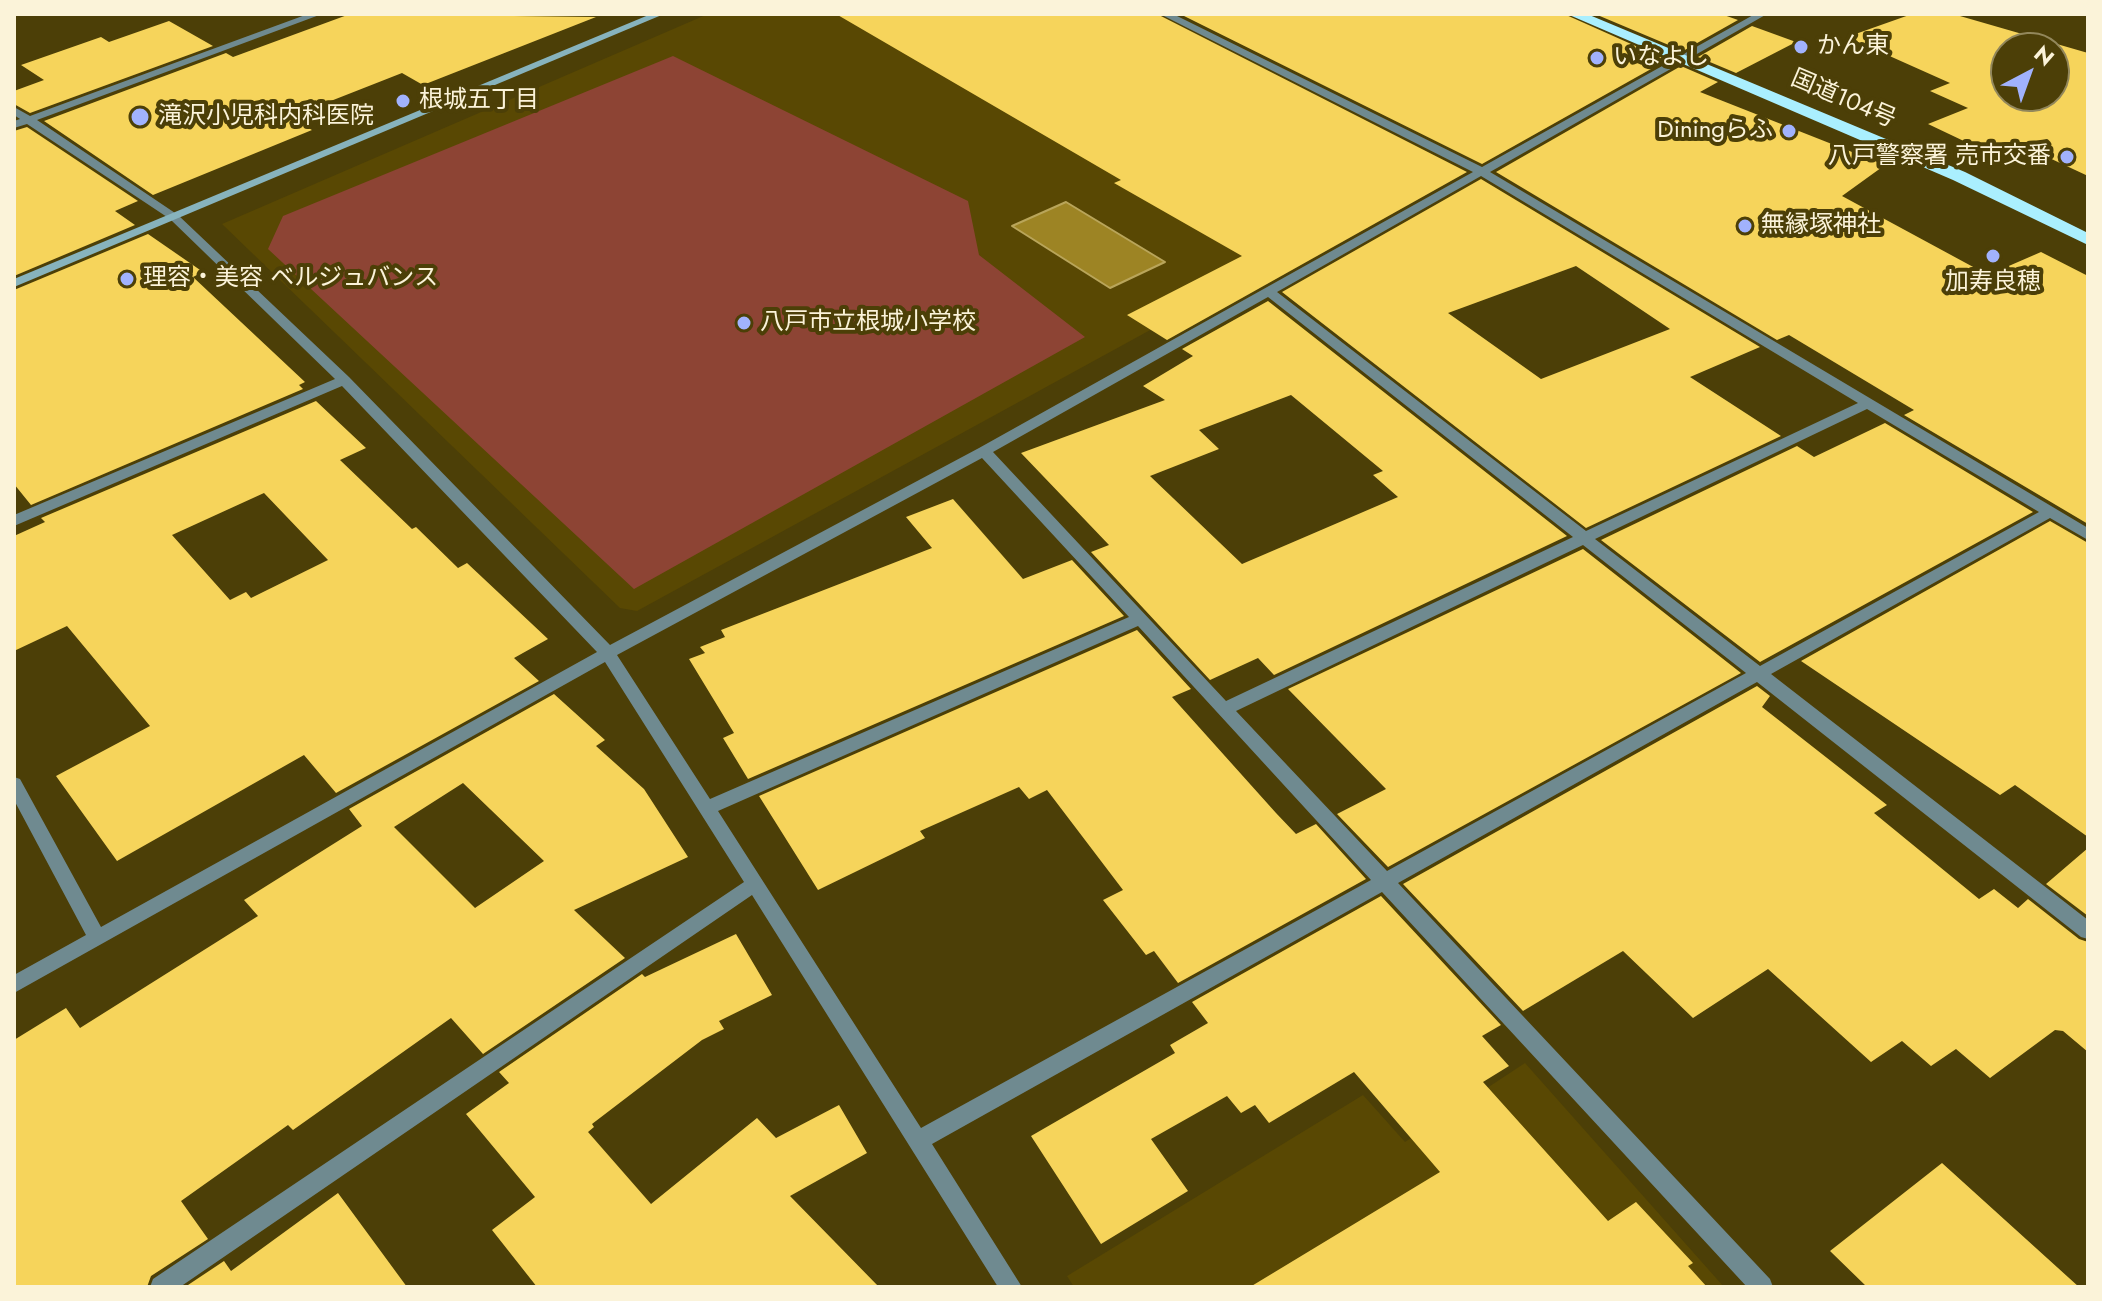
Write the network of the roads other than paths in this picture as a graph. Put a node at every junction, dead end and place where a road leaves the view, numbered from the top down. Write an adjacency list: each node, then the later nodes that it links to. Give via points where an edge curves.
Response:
1 (317, 14): 8 (street)
2 (659, 14): 11 (street)
3 (1165, 14): 10 (street)
4 (1574, 14): 6 (highway, 国道104号)
5 (1762, 14): 6 (street)
6 (1685, 59): 10 (street); 12 (highway, 国道104号, via 1959,176)
7 (14, 110): 8 (street)
8 (28, 119): 9 (street); 11 (street)
9 (14, 125)
10 (1479, 170): 14 (street); 16 (street)
11 (174, 217): 13 (street); 15 (street)
12 (2088, 240)
13 (14, 283)
14 (1268, 291): 17 (street); 21 (street)
15 (344, 380): 19 (street); 23 (street)
16 (1868, 403): 18 (street); 21 (street)
17 (984, 451): 22 (street); 23 (street)
18 (2050, 512): 20 (street); 24 (street)
19 (14, 521)
20 (2088, 535)
21 (1585, 538): 24 (street); 25 (street)
22 (1139, 619): 25 (street); 27 (street)
23 (608, 653): 27 (street); 31 (street)
24 (1759, 674): 28 (street); 30 (street)
25 (1224, 709): 28 (street)
26 (14, 784): 31 (street)
27 (705, 809): 29 (street)
28 (1384, 881): 33 (street); 36 (street)
29 (753, 885): 33 (street); 34 (street)
30 (2088, 931)
31 (97, 937): 32 (street)
32 (14, 985)
33 (917, 1141): 35 (street)
34 (161, 1287)
35 (1011, 1287)
36 (1762, 1287)

